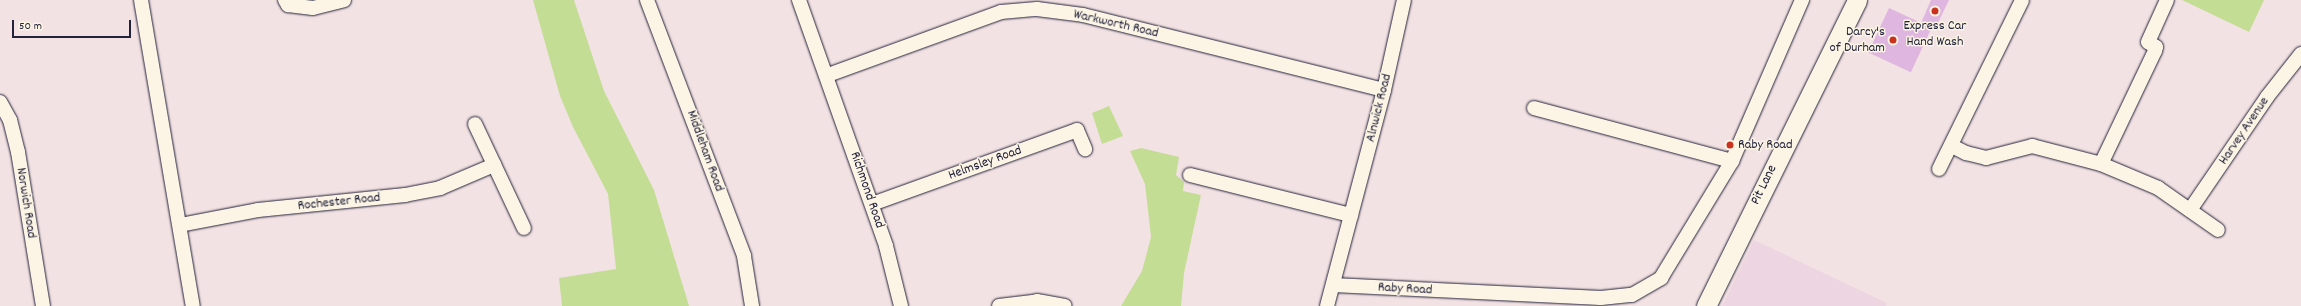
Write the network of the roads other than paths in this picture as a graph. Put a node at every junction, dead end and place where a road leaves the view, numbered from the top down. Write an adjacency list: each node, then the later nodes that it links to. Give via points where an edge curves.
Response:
1 (141, 0): 27 (street)
2 (285, 0): 3 (street, via 288,5 313,8)
3 (344, 0)
4 (647, 0): 34 (street, Middleham Road, via 744,256)
5 (799, 0): 12 (street)
6 (1404, 0): 13 (street, Alnwick Road)
7 (1857, 0): 39 (street, Pit Lane)
8 (2022, 0): 17 (street)
9 (2167, 0): 20 (street, via 2148,42 2156,47 2155,51)
10 (1798, 1): 19 (street, Raby Road)
11 (2301, 54): 25 (street, Harvey Avenue, via 2267,97)
12 (828, 75): 13 (street, Warkworth Road, via 1001,12 1038,9 1083,15); 24 (street, Richmond Road)
13 (1384, 90): 26 (street, Alnwick Road)
14 (0, 102): 32 (street, Norwich Road, via 10,120 18,152)
15 (1534, 108): 19 (street)
16 (475, 124): 21 (street)
17 (1952, 146): 20 (street, via 1986,158 2032,146); 22 (street)
18 (1085, 149): 24 (street, Helmsley Road, via 1077,130)
19 (1732, 162): 31 (street, Raby Road, via 1661,278 1632,296)
20 (2101, 164): 25 (street, via 2158,188)
21 (494, 165): 27 (street, Rochester Road, via 440,188 405,195 258,210); 28 (street)
22 (1940, 169)
23 (1190, 175): 26 (street)
24 (872, 204): 35 (street, Richmond Road)
25 (2190, 210): 29 (street)
26 (1351, 215): 30 (street, Alnwick Road)
27 (180, 225): 33 (street)
28 (524, 228)
29 (2218, 230)
30 (1333, 285): 31 (street, Raby Road); 38 (street, Alnwick Road)
31 (1475, 299)
32 (43, 306)
33 (193, 306)
34 (752, 306)
35 (901, 306)
36 (999, 306): 37 (street, via 1036,301)
37 (1066, 306)
38 (1327, 306)
39 (1706, 306)

